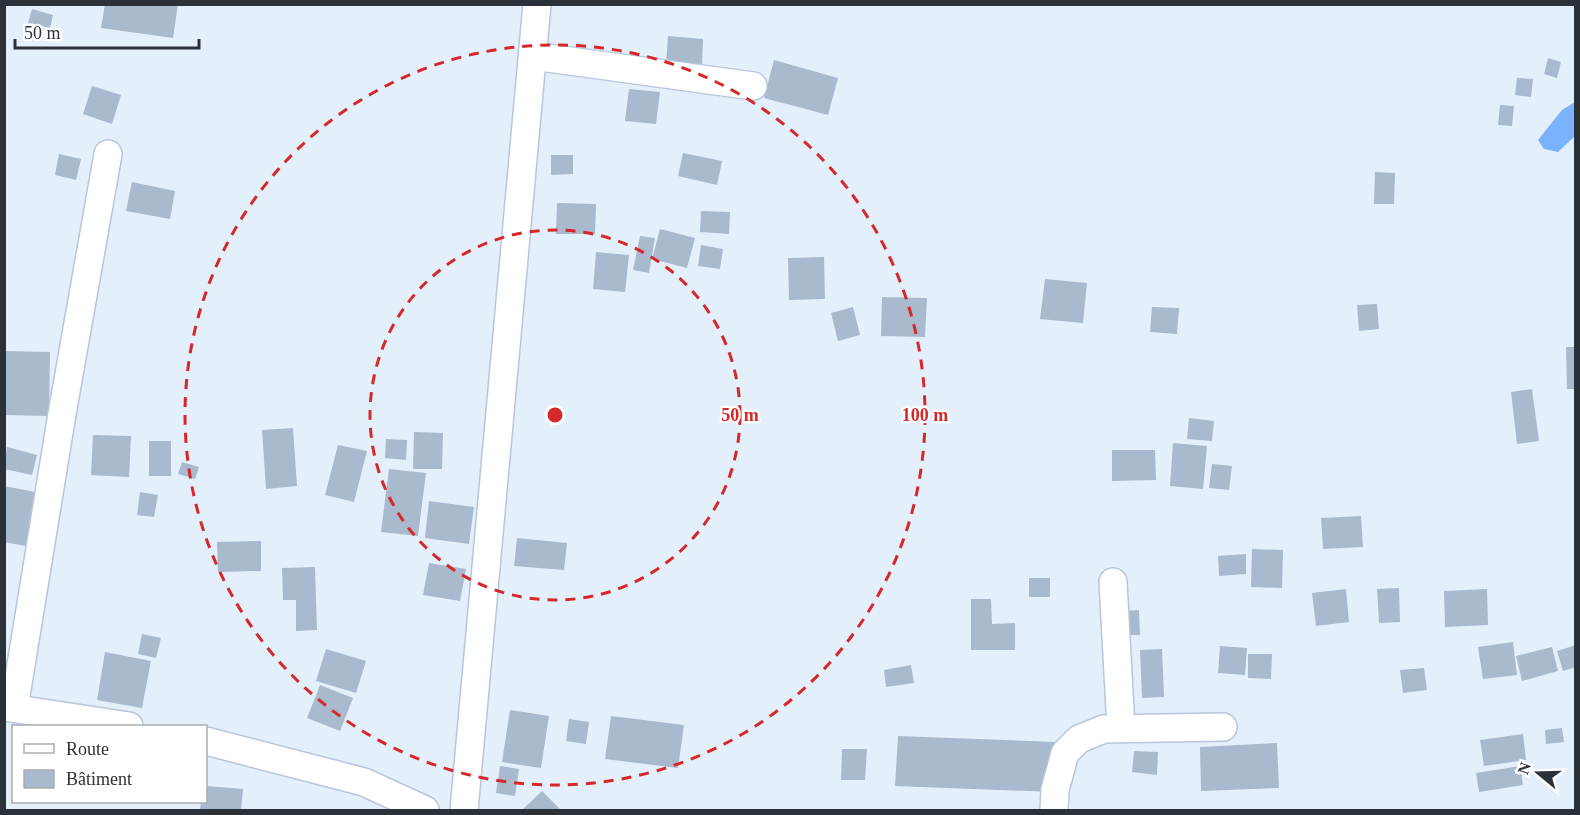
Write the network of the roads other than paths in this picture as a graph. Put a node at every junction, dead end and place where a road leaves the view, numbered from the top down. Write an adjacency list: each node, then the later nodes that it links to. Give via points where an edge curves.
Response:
1 (537, 4): 2 (street)
2 (532, 56): 3 (street); 12 (street)
3 (753, 86)
4 (108, 154): 6 (street)
5 (1113, 582): 9 (street)
6 (9, 708): 7 (street)
7 (122, 725)
8 (1223, 727): 9 (street)
9 (1121, 728): 13 (street, via 1104,729 1079,739 1065,753)
10 (207, 741): 11 (street, via 364,782)
11 (425, 810)
12 (464, 810)
13 (1054, 810)

